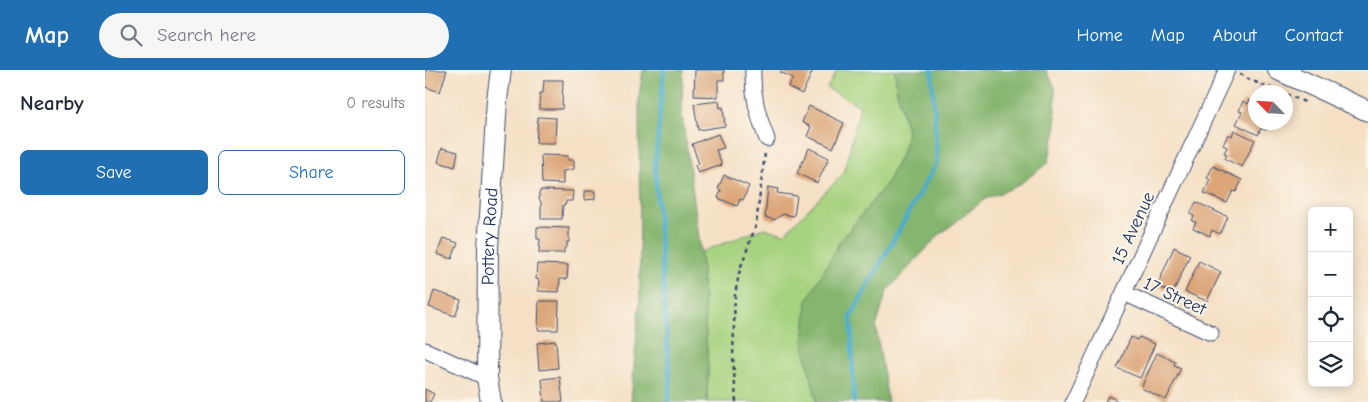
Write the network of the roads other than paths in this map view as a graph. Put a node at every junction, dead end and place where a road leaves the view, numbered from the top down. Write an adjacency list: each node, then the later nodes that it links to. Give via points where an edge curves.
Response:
1 (501, 70): 10 (street, Pottery Road, via 488,248)
2 (753, 70): 6 (street, via 752,89 757,114)
3 (1227, 70): 7 (street, 15 Avenue)
4 (1278, 70): 5 (street)
5 (1368, 111)
6 (767, 139)
7 (1124, 293): 8 (street, 17 Street); 12 (street, 15 Avenue)
8 (1211, 333)
9 (425, 350): 10 (street)
10 (487, 378): 11 (street, Pottery Road)
11 (491, 402)
12 (1073, 402)

